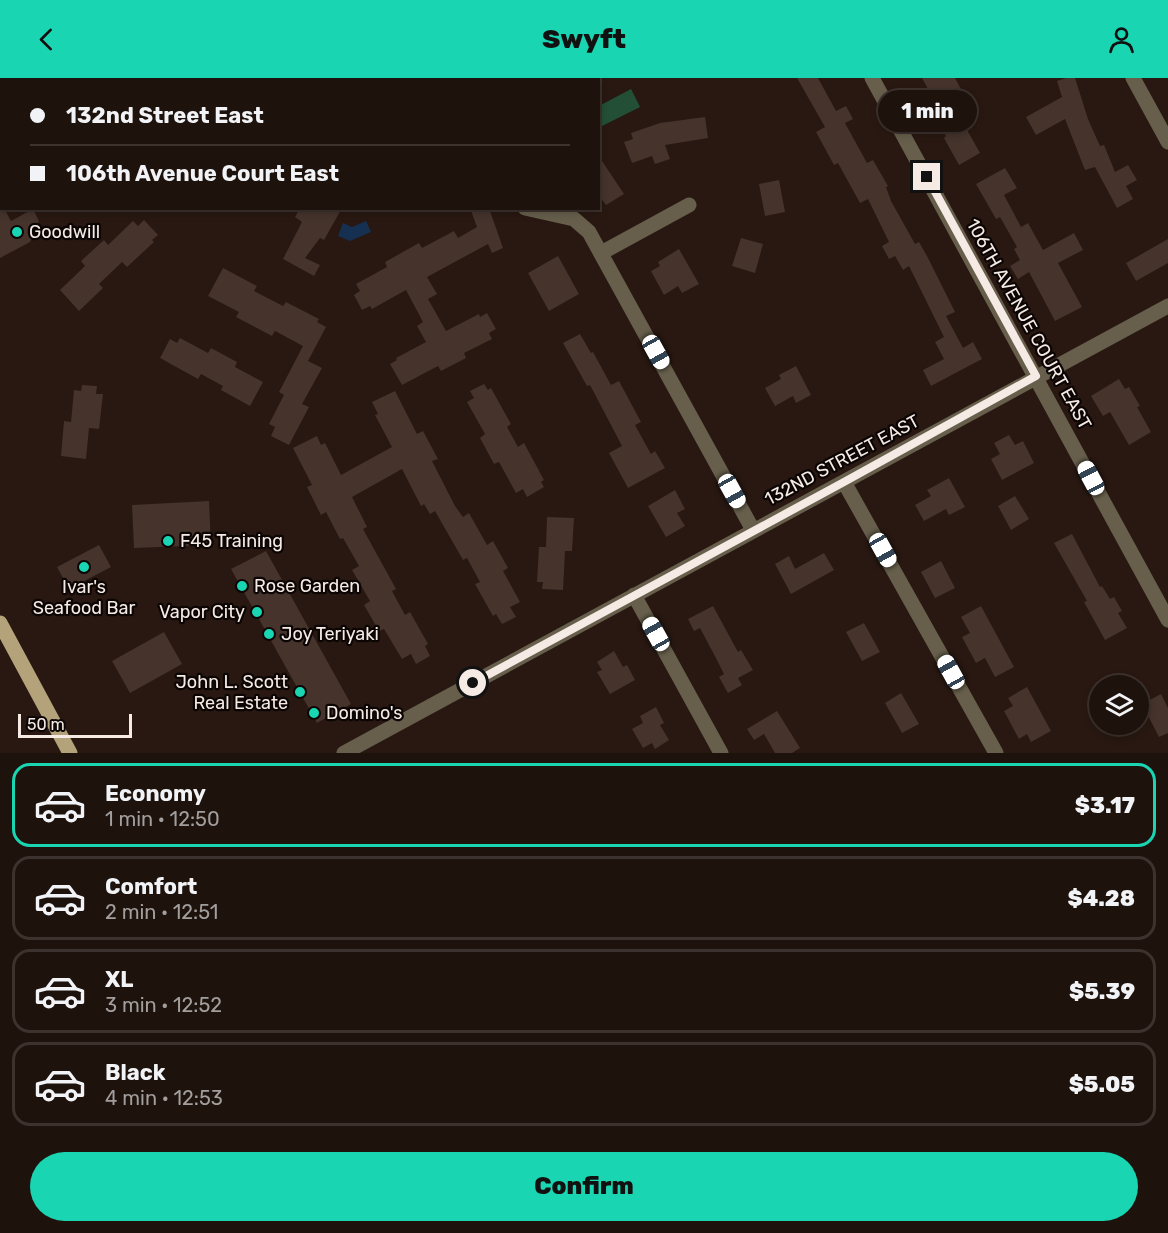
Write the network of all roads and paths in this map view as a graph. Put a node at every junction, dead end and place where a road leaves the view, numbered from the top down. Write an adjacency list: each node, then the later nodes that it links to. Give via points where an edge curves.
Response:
1 (872, 78): 8 (street, 106TH AVENUE COURT EAST)
2 (1133, 78): 3 (street)
3 (1168, 142)
4 (689, 205): 6 (street)
5 (535, 210): 6 (street, via 579,222)
6 (601, 254): 10 (street)
7 (1168, 306): 8 (street, 132ND STREET EAST)
8 (1036, 376): 9 (street, 132ND STREET EAST); 12 (street, 106TH AVENUE COURT EAST)
9 (844, 482): 10 (street, 132ND STREET EAST); 17 (street)
10 (753, 530): 11 (street, 132ND STREET EAST)
11 (634, 595): 15 (street, 132ND STREET EAST); 16 (street)
12 (1168, 620)
13 (0, 623): 14 (main road)
14 (70, 753)
15 (344, 753)
16 (721, 753)
17 (996, 753)

